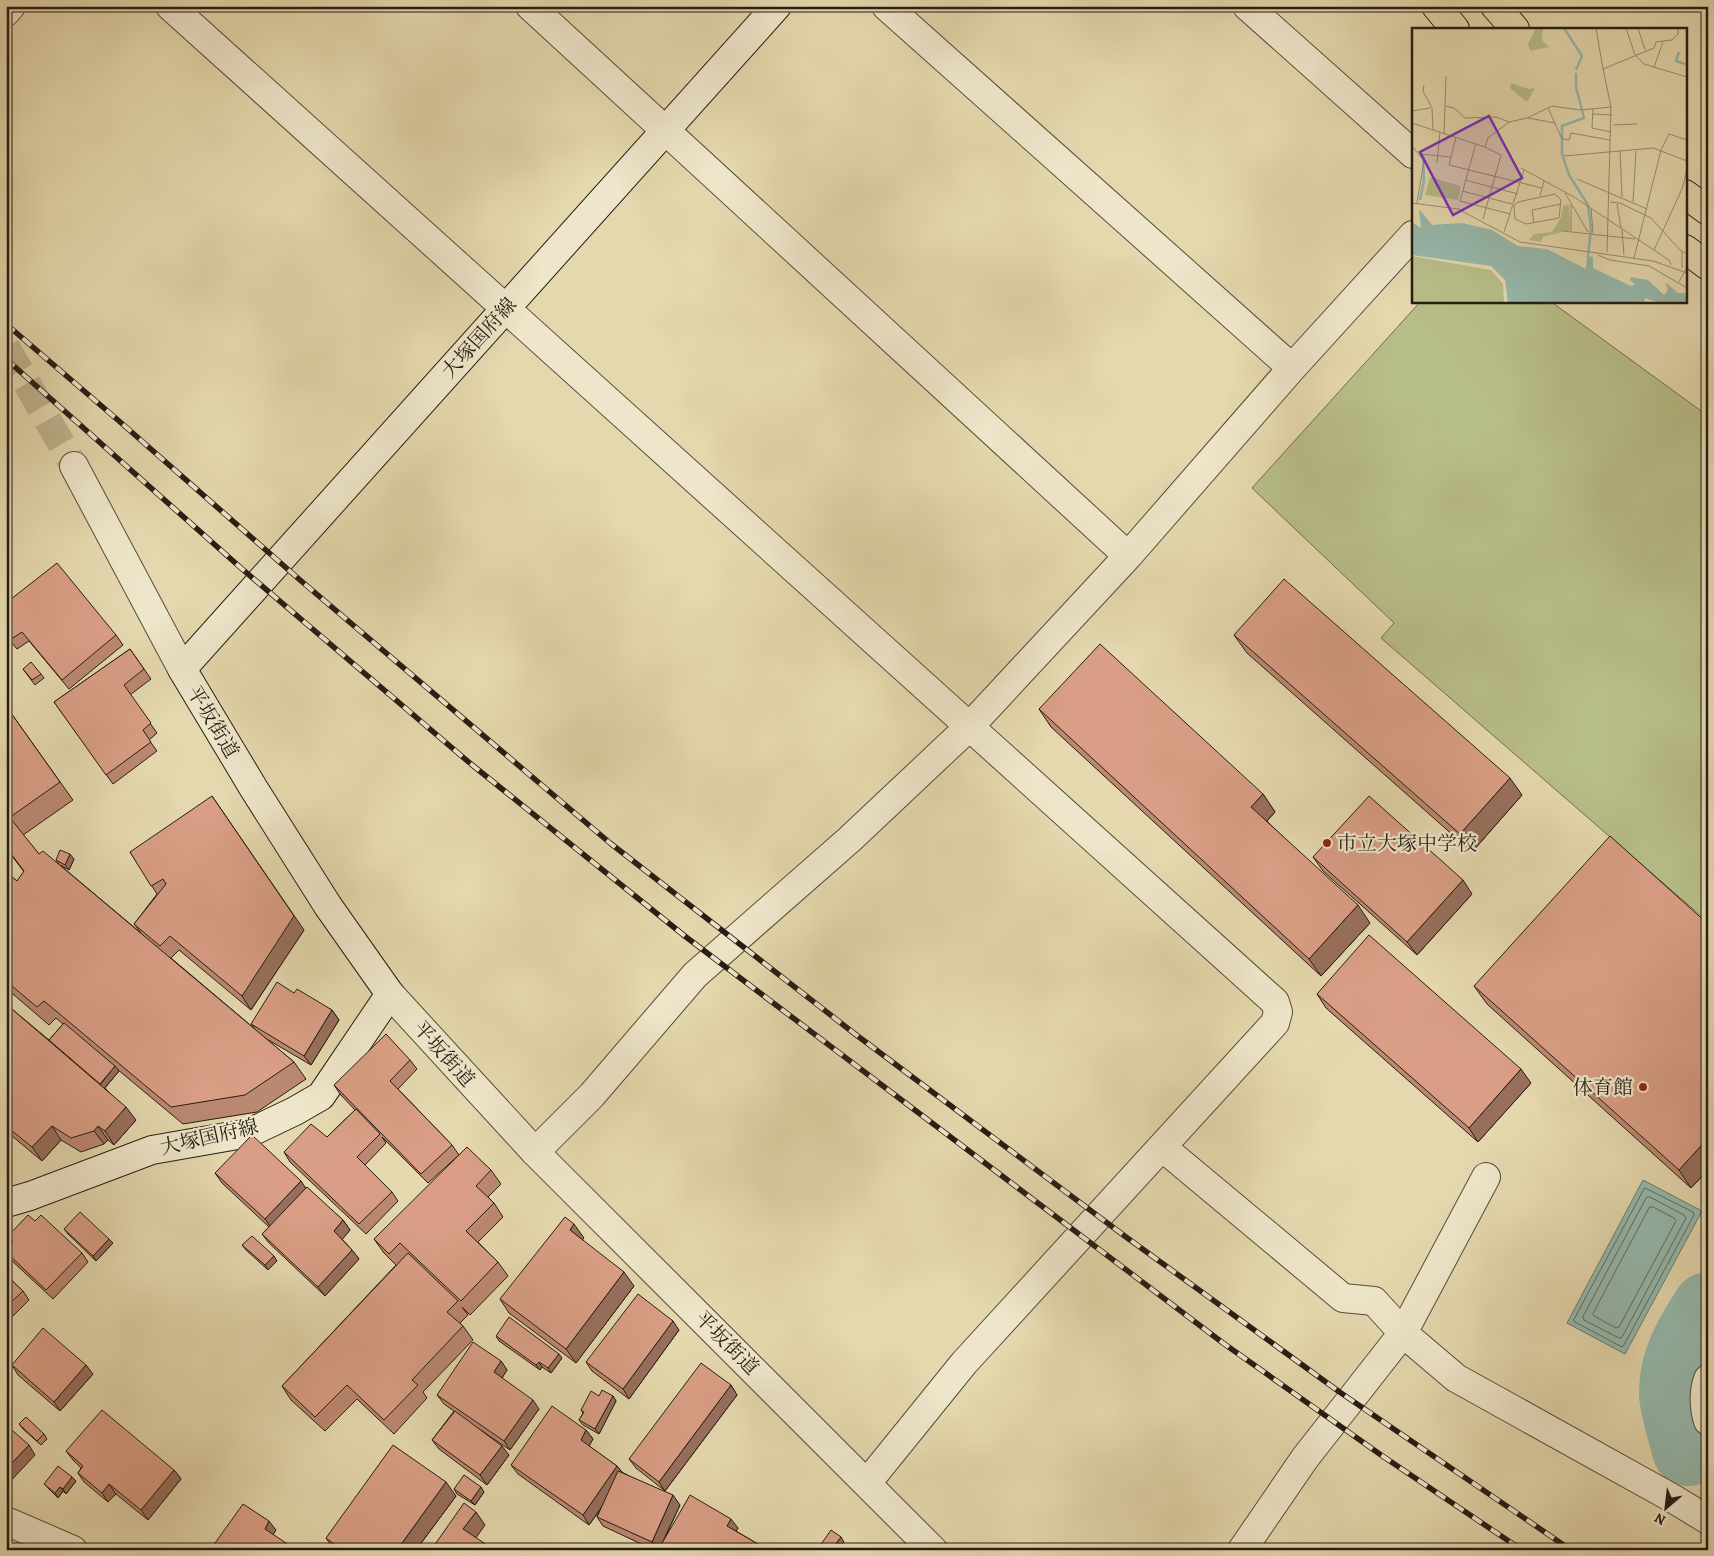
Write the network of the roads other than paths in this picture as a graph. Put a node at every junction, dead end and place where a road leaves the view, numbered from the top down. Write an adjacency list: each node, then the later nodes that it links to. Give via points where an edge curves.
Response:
1 (11, 6): 9 (street)
2 (170, 6): 19 (street)
3 (530, 6): 12 (street)
4 (777, 6): 12 (street, 大塚国府線)
5 (886, 6): 20 (street)
6 (1247, 6): 13 (street)
7 (1436, 6): 10 (highway)
8 (1495, 6): 11 (highway)
9 (6, 12)
10 (1454, 28)
11 (1514, 28)
12 (665, 130): 19 (street, 大塚国府線); 22 (street)
13 (1412, 153)
14 (1686, 195): 15 (highway)
15 (1708, 211)
16 (1412, 236): 20 (street)
17 (1686, 250): 18 (highway)
18 (1708, 266)
19 (505, 310): 23 (street, 大塚国府線); 24 (street)
20 (1292, 368): 22 (street)
21 (74, 466): 23 (street, 平坂街道)
22 (1128, 556): 24 (street)
23 (182, 669): 25 (street, 平坂街道, via 328,906)
24 (970, 726): 26 (street, via 1275,1002 1278,1012 1275,1023); 27 (street, via 850,839 695,975 592,1095)
25 (390, 994): 27 (street, 平坂街道); 29 (street, 大塚国府線, via 320,1096 296,1112 249,1133 152,1150)
26 (1162, 1147): 30 (street, via 1343,1298 1374,1301); 33 (street, via 964,1363)
27 (535, 1152): 33 (street, 平坂街道)
28 (1486, 1177): 30 (street)
29 (6, 1203)
30 (1403, 1333): 34 (street, via 1456,1378); 38 (street, via 1305,1458)
31 (1708, 1379): 32 (street, via 1705,1413)
32 (1708, 1421)
33 (867, 1484): 37 (street, 平坂街道)
34 (1708, 1520)
35 (6, 1521): 36 (street)
36 (73, 1550)
37 (933, 1550)
38 (1242, 1550)

